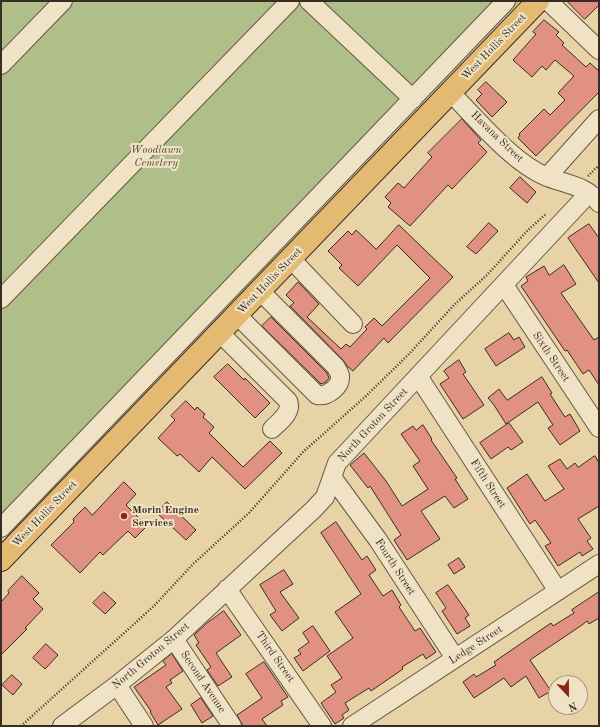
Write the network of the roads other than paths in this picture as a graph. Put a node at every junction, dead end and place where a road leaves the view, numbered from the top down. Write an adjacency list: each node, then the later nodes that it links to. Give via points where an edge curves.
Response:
1 (63, 1): 8 (street)
2 (290, 1): 17 (street)
3 (309, 1): 10 (street)
4 (506, 1): 10 (street)
5 (538, 1): 9 (main road, West Hollis Street)
6 (548, 1): 7 (street)
7 (599, 50)
8 (1, 65)
9 (450, 92): 12 (street, Havana Street, via 506,148 532,170); 14 (main road, West Hollis Street)
10 (413, 99): 25 (street)
11 (599, 119): 12 (street)
12 (547, 177): 13 (street, Havana Street)
13 (588, 194): 15 (street, North Groton Street)
14 (291, 260): 16 (main road, West Hollis Street); 19 (street)
15 (504, 285): 21 (street, North Groton Street); 22 (street, Sixth Street)
16 (260, 291): 18 (main road, West Hollis Street); 18 (street, via 336,367 340,374 337,386 328,394 317,395)
17 (1, 299)
18 (237, 315): 20 (main road, West Hollis Street)
19 (353, 324)
20 (220, 333): 23 (street, via 288,401 289,411); 26 (main road, West Hollis Street)
21 (418, 376): 24 (street, North Groton Street, via 337,463); 29 (street, Fifth Street)
22 (599, 428)
23 (272, 429)
24 (332, 477): 28 (street, North Groton Street, via 325,497); 31 (street, Fourth Street, via 378,540)
25 (4, 520)
26 (1, 560)
27 (599, 564): 29 (street, Ledge Street)
28 (227, 589): 30 (street, North Groton Street); 36 (street, Third Street)
29 (558, 591): 31 (street, Ledge Street)
30 (174, 639): 32 (street, North Groton Street); 35 (street, Second Avenue)
31 (456, 658): 37 (street, Ledge Street)
32 (117, 685): 33 (street, North Groton Street); 34 (street)
33 (62, 726)
34 (144, 726)
35 (232, 726)
36 (322, 726)
37 (352, 726)

